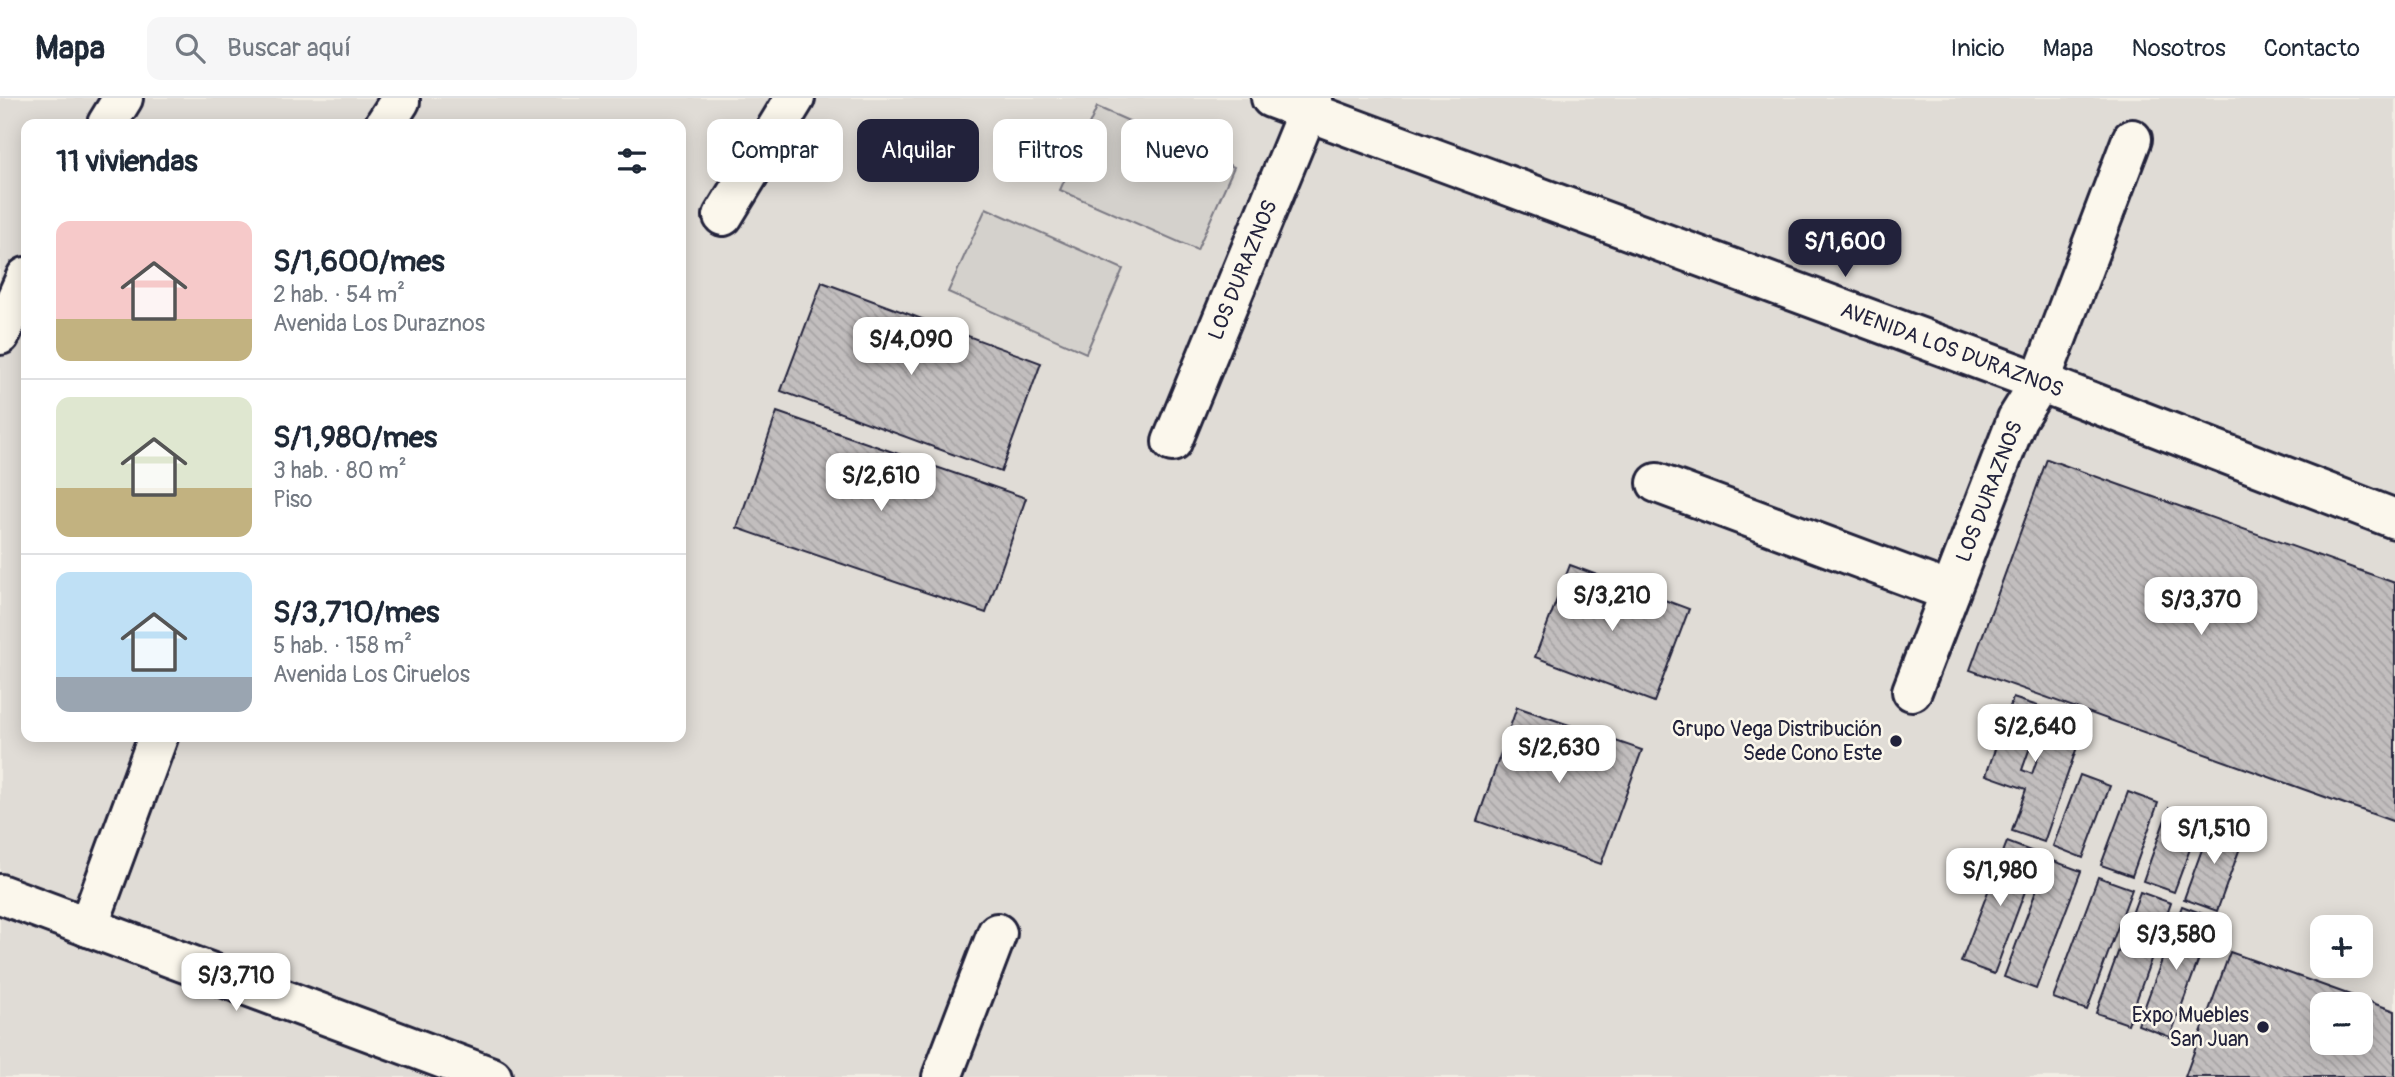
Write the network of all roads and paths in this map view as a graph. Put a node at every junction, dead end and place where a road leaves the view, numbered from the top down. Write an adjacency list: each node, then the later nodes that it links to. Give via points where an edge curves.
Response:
1 (123, 98): 5 (street)
2 (795, 98): 7 (street)
3 (1272, 98): 4 (street, AVENIDA LOS DURAZNOS)
4 (1311, 106): 12 (street, AVENIDA LOS DURAZNOS); 13 (street, LOS DURAZNOS)
5 (110, 119)
6 (2132, 139): 12 (street, LOS DURAZNOS)
7 (723, 216)
8 (0, 256): 9 (street)
9 (21, 266)
10 (21, 288): 11 (street)
11 (0, 335)
12 (2040, 382): 15 (street, AVENIDA LOS DURAZNOS); 16 (street, LOS DURAZNOS, via 2017,419)
13 (1172, 442)
14 (1657, 483): 16 (street)
15 (2395, 519)
16 (1950, 592): 17 (street, LOS DURAZNOS)
17 (1912, 691)
18 (156, 742): 20 (street)
19 (0, 894): 20 (street)
20 (89, 927): 22 (street)
21 (998, 933): 23 (street)
22 (492, 1077)
23 (942, 1077)

